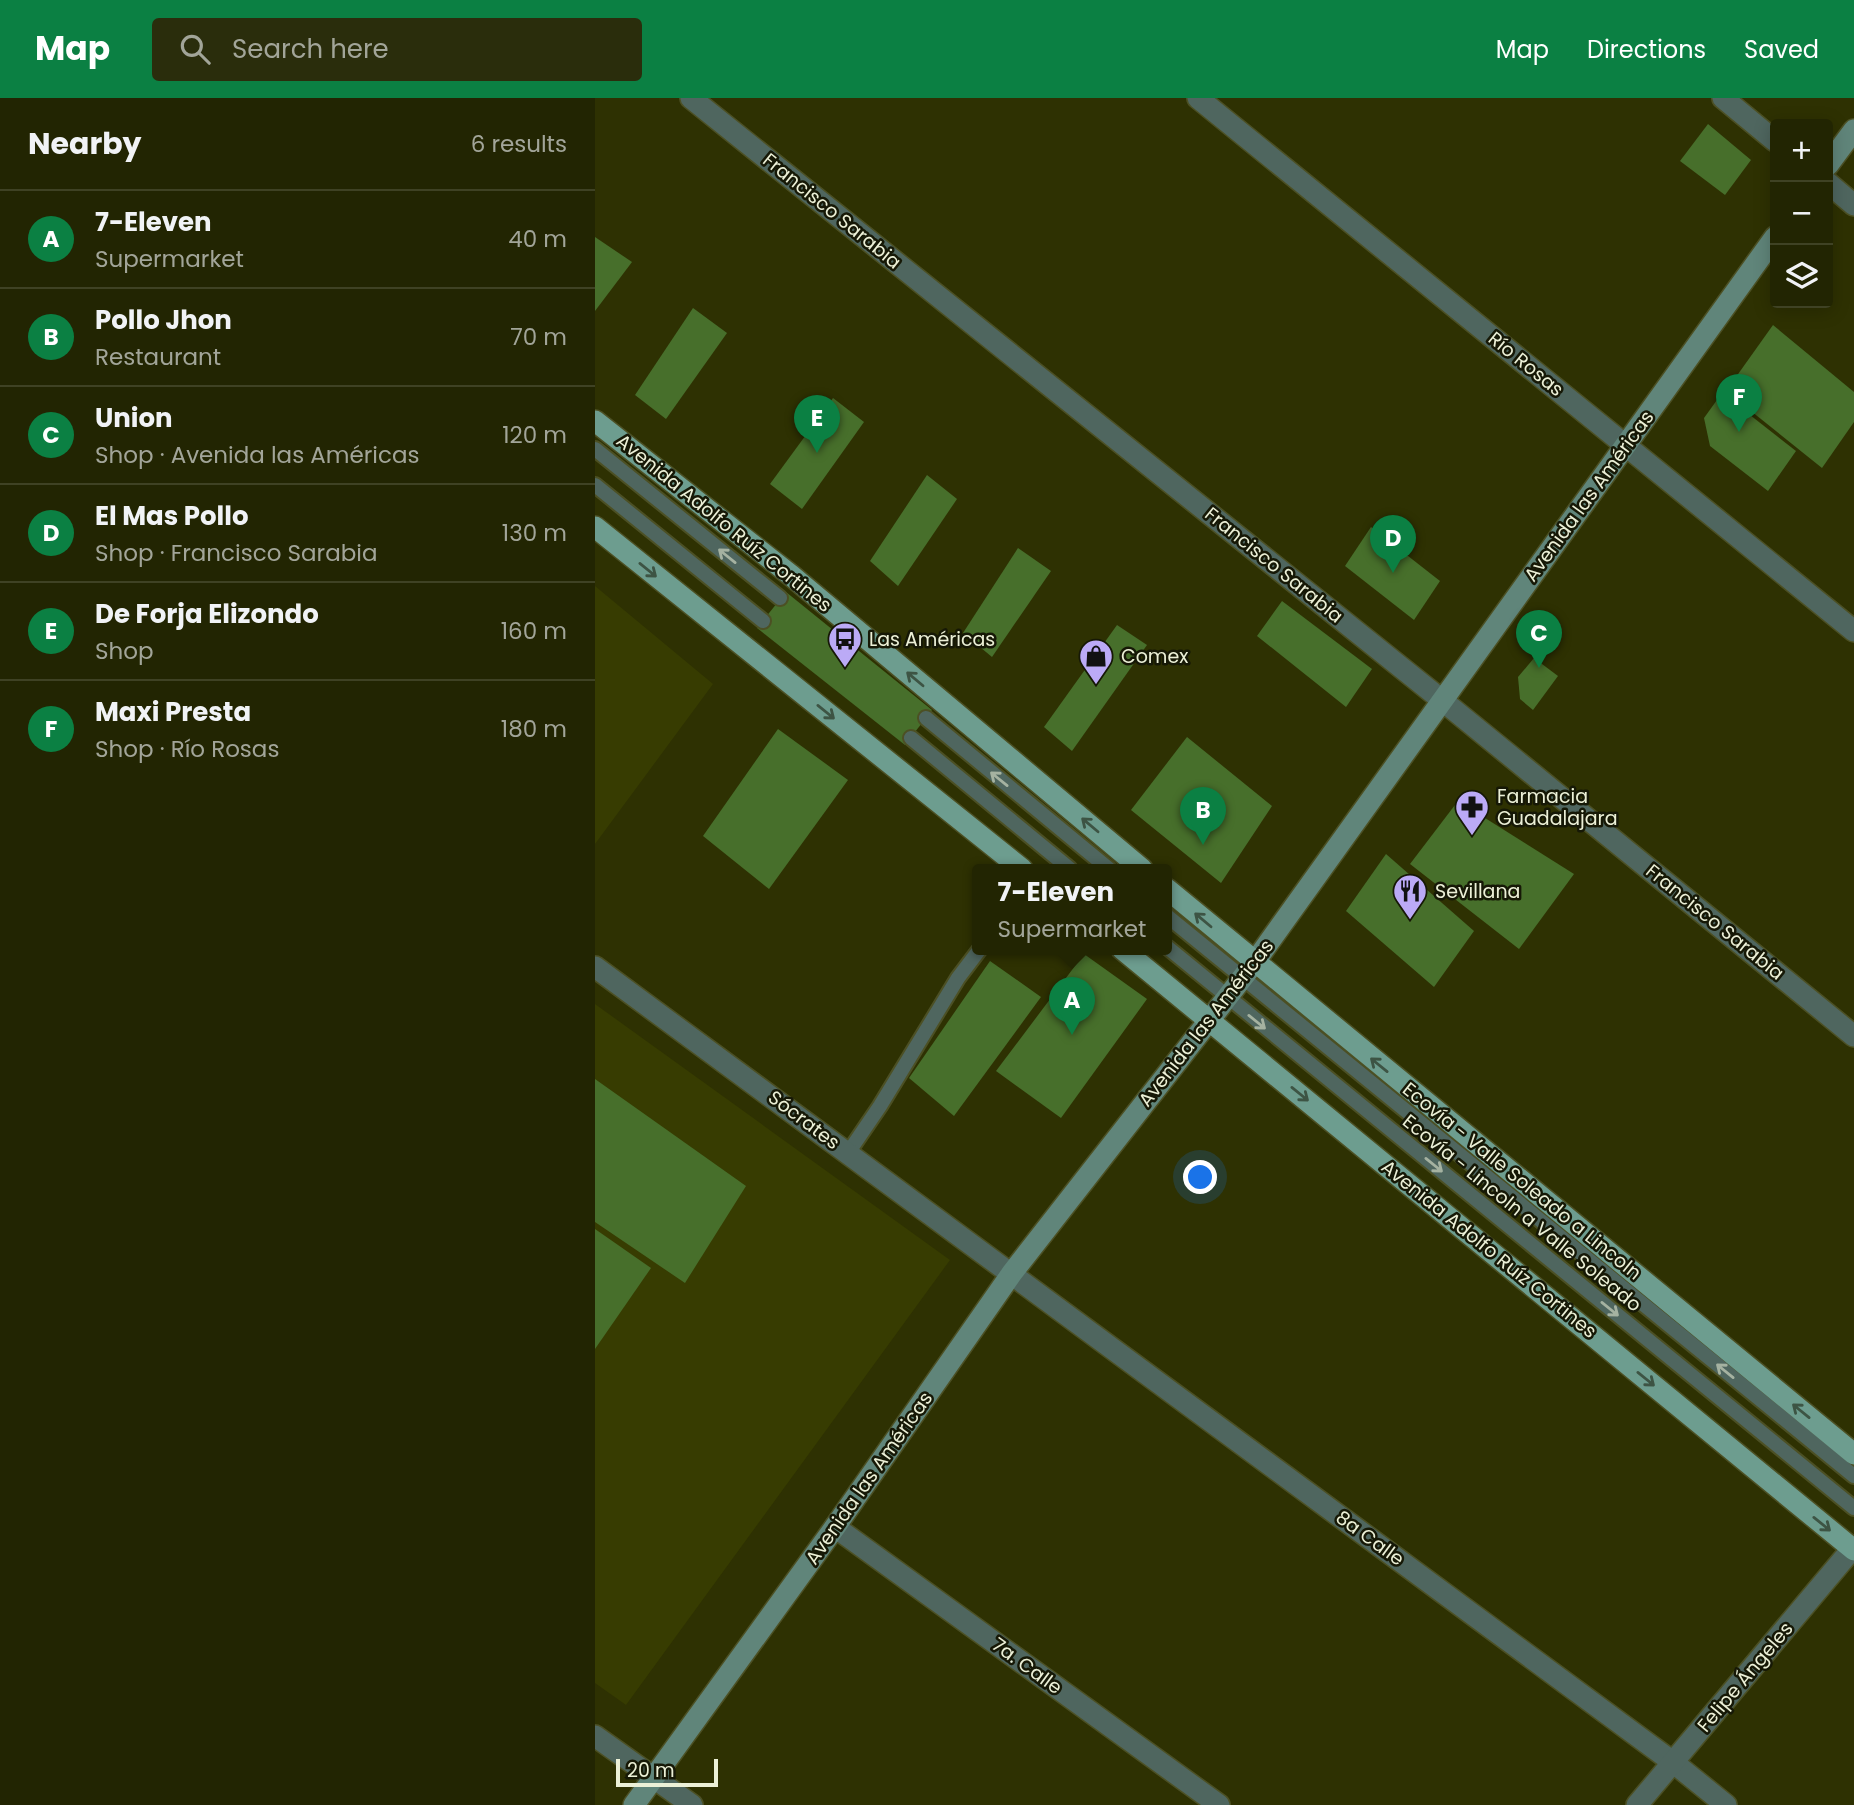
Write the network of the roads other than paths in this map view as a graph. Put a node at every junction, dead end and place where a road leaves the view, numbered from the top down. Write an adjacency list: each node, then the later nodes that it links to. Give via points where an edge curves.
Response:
1 (691, 98): 18 (street, Francisco Sarabia)
2 (1198, 98): 11 (street, Río Rosas)
3 (1723, 98): 5 (street)
4 (1854, 130): 6 (main road)
5 (1770, 137)
6 (1833, 158)
7 (1833, 187): 8 (street)
8 (1854, 205)
9 (1770, 244): 11 (main road, Avenida las Américas)
10 (595, 421): 24 (main road, Avenida Adolfo Ruíz Cortines, one-way to 10, via 792,576)
11 (1626, 445): 17 (street, Río Rosas); 18 (main road, Avenida las Américas)
12 (595, 449): 15 (lane, one-way to 12)
13 (595, 485): 16 (lane)
14 (595, 527): 21 (main road, one-way to 21)
15 (781, 598)
16 (763, 621)
17 (1854, 631)
18 (1443, 701): 31 (main road, Avenida las Américas); 34 (street, Francisco Sarabia)
19 (926, 718): 23 (lane, one-way to 19)
20 (911, 738): 22 (lane)
21 (1017, 864)
22 (1064, 864)
23 (1103, 864)
24 (1136, 864)
25 (1172, 894): 31 (main road, one-way to 25)
26 (1172, 919): 31 (lane, Ecovía - Valle Soleado a Lincoln)
27 (1172, 951): 32 (lane, Ecovía - Lincoln a Valle Soleado)
28 (975, 955): 35 (lane)
29 (1129, 955): 33 (main road, Avenida Adolfo Ruíz Cortines)
30 (595, 967): 35 (street, Sócrates)
31 (1248, 970): 32 (main road, Avenida las Américas); 37 (main road, one-way to 31); 38 (lane, Ecovía - Valle Soleado a Lincoln, one-way to 31)
32 (1228, 997): 33 (main road, Avenida las Américas); 39 (lane, Ecovía - Lincoln a Valle Soleado, one-way to 39)
33 (1210, 1020): 36 (main road, Avenida las Américas); 41 (main road, Avenida Adolfo Ruíz Cortines, one-way to 41)
34 (1854, 1036)
35 (848, 1153): 36 (street, Sócrates)
36 (1012, 1273): 40 (main road, Avenida las Américas); 43 (street, 8a Calle)
37 (1854, 1454)
38 (1854, 1476)
39 (1854, 1508)
40 (835, 1527): 44 (main road, Avenida las Américas); 47 (street, 7a. Calle)
41 (1853, 1549): 43 (street, Felipe Ángeles)
42 (595, 1736): 44 (street)
43 (1674, 1763): 48 (street, Felipe Ángeles); 49 (street, 8a Calle)
44 (654, 1778): 45 (main road, Avenida las Américas); 46 (street)
45 (634, 1805)
46 (692, 1805)
47 (1219, 1805)
48 (1637, 1805)
49 (1725, 1805)

